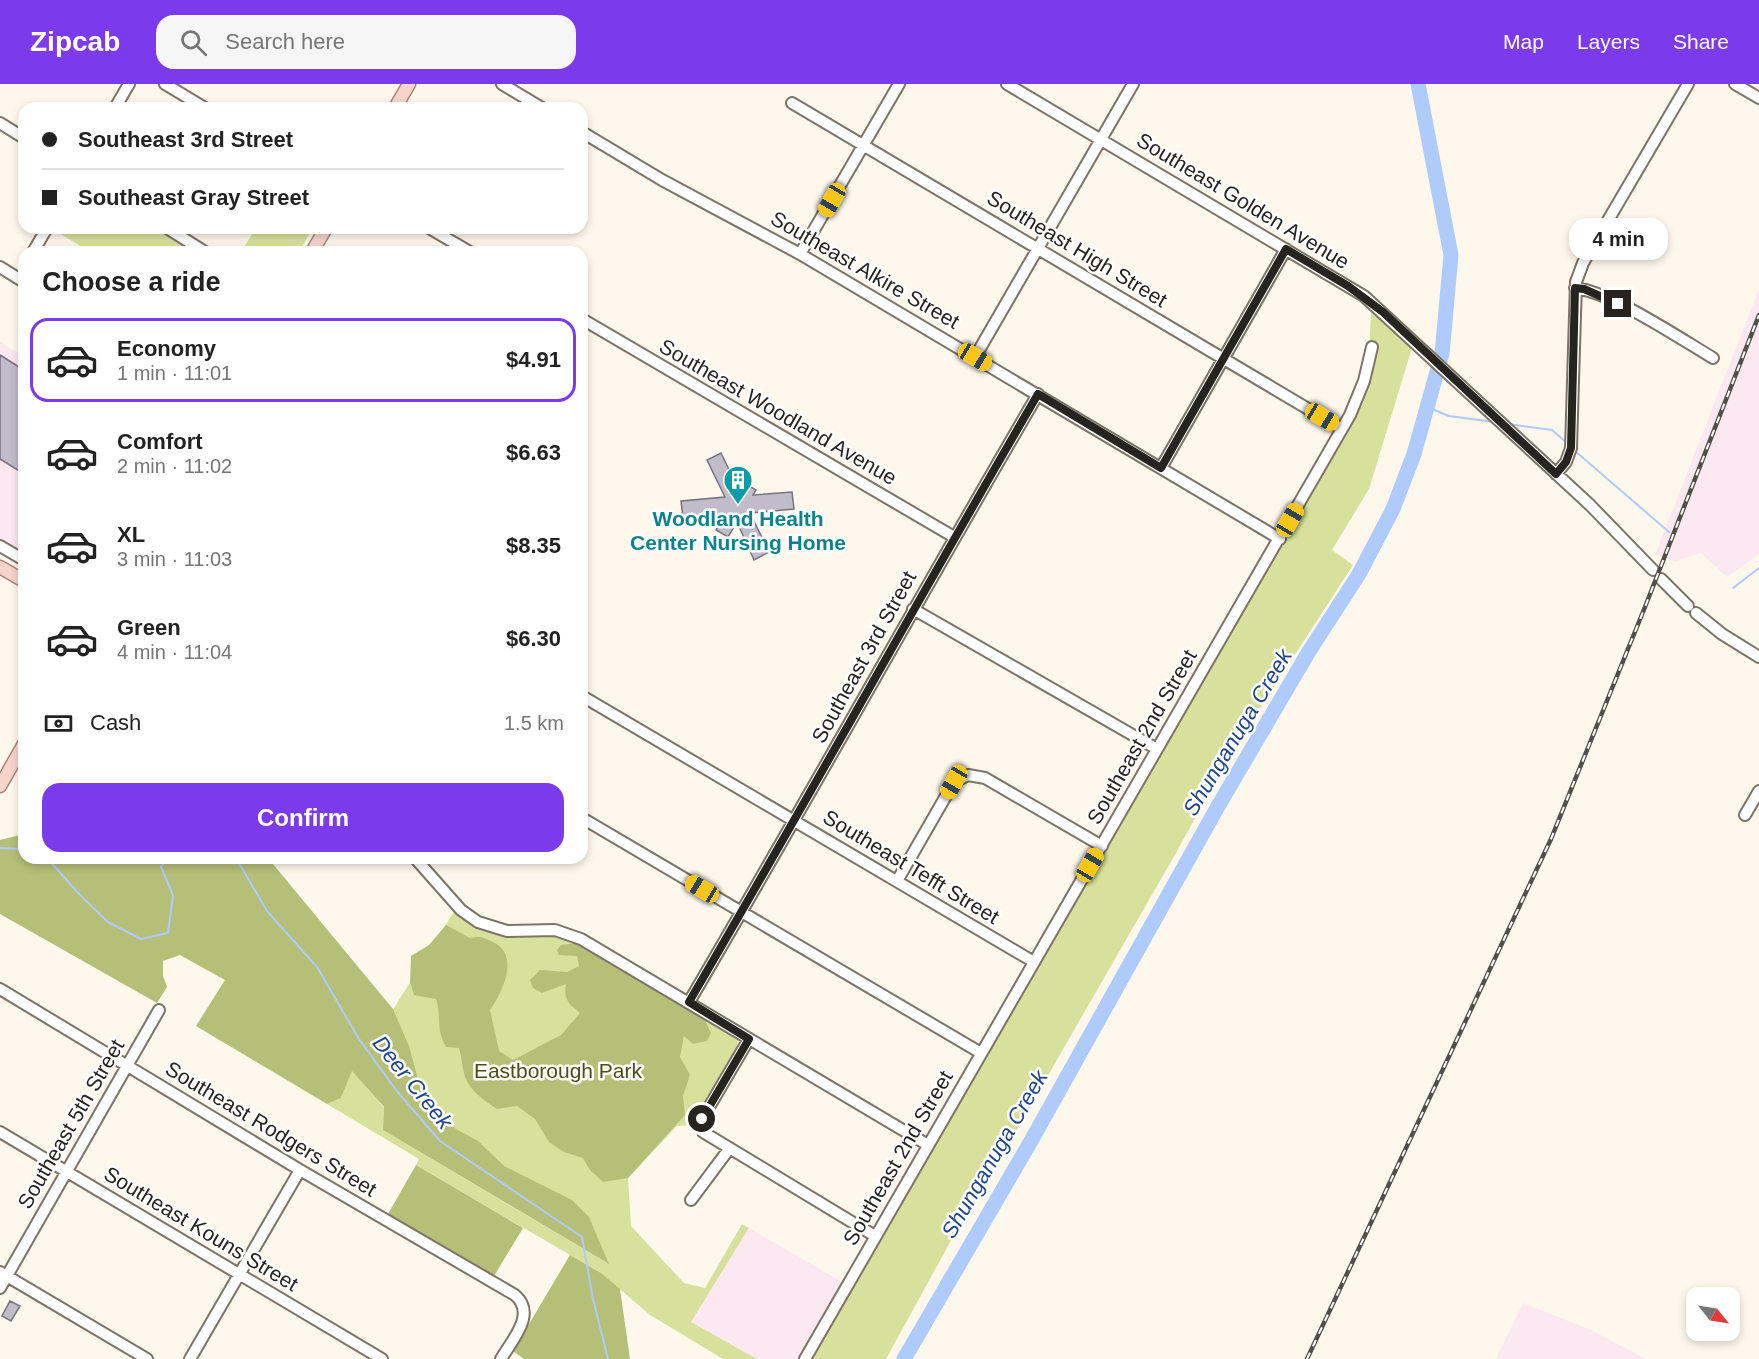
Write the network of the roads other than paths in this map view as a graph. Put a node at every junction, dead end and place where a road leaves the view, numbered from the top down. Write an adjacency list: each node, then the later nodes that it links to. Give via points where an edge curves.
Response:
1 (129, 84): 11 (street)
2 (165, 84): 12 (street)
3 (502, 84): 14 (street)
4 (899, 84): 20 (street)
5 (1007, 84): 19 (street, Southeast Golden Avenue)
6 (1133, 84): 19 (street)
7 (1688, 84): 30 (street, via 1583,263)
8 (1735, 84): 10 (street)
9 (404, 86): 13 (main road)
10 (1759, 98)
11 (118, 102)
12 (195, 102)
13 (397, 102)
14 (532, 102)
15 (792, 103): 20 (street, Southeast High Street)
16 (0, 123): 17 (street)
17 (18, 134)
18 (588, 136): 27 (street, Southeast Alkire Street)
19 (1101, 140): 25 (street); 26 (street, Southeast Golden Avenue)
20 (864, 145): 25 (street, Southeast High Street); 27 (street)
21 (176, 234): 23 (street)
22 (439, 234): 24 (street)
23 (196, 246)
24 (460, 246)
25 (1038, 248): 33 (street); 34 (street, Southeast High Street)
26 (1286, 249): 34 (street); 39 (street, Southeast Golden Avenue, via 1383,312)
27 (800, 254): 33 (street, Southeast Alkire Street)
28 (0, 267): 29 (street)
29 (18, 278)
30 (1575, 288): 35 (street, via 1610,300); 39 (street, via 1571,448)
31 (588, 323): 40 (street, Southeast Woodland Avenue)
32 (1372, 347): 37 (street, Southeast 2nd Street, via 1364,381)
33 (975, 357): 36 (street, Southeast Alkire Street)
34 (1223, 357): 37 (street, Southeast High Street); 38 (street)
35 (1713, 358)
36 (1038, 394): 38 (street, Southeast Alkire Street); 40 (street, Southeast 3rd Street)
37 (1342, 429): 41 (street, Southeast 2nd Street)
38 (1161, 468): 41 (street, Southeast Alkire Street)
39 (1556, 474): 46 (street, Southeast Golden Avenue)
40 (954, 537): 50 (street, Southeast 3rd Street)
41 (1280, 538): 53 (street, Southeast 2nd Street)
42 (0, 546): 43 (street)
43 (18, 556)
44 (0, 562): 47 (street)
45 (0, 567): 48 (main road)
46 (1653, 570)
47 (18, 572)
48 (18, 578)
49 (1661, 579): 51 (street, via 1722,634)
50 (913, 609): 53 (street); 59 (street, Southeast 3rd Street)
51 (1759, 657)
52 (588, 700): 59 (street, Southeast Tefft Street)
53 (1157, 749): 60 (street, Southeast 2nd Street)
54 (18, 754): 55 (main road)
55 (0, 786)
56 (1759, 791): 57 (street)
57 (1745, 815)
58 (588, 822): 63 (street)
59 (795, 822): 62 (street, Southeast Tefft Street); 63 (street, Southeast 3rd Street)
60 (1102, 846): 62 (street, via 985,778 968,775 954,782); 64 (street, Southeast 2nd Street)
61 (419, 864): 66 (street, via 461,910 478,922 507,931 542,929 568,933)
62 (897, 881): 64 (street, Southeast Tefft Street)
63 (742, 912): 66 (street, Southeast 3rd Street); 69 (street)
64 (1034, 963): 69 (street, Southeast 2nd Street)
65 (0, 989): 70 (street, Southeast Rodgers Street)
66 (689, 1002): 68 (street)
67 (159, 1010): 70 (street, Southeast 5th Street)
68 (749, 1039): 72 (street); 73 (street, via 702,1119 708,1136)
69 (981, 1053): 72 (street, Southeast 2nd Street)
70 (127, 1066): 74 (street, Southeast Rodgers Street); 75 (street, Southeast 5th Street)
71 (0, 1132): 75 (street, Southeast Kouns Street)
72 (928, 1145): 77 (street, Southeast 2nd Street)
73 (729, 1149): 76 (street); 77 (street)
74 (300, 1170): 79 (street); 84 (street, Southeast Rodgers Street, via 515,1295 523,1303 524,1319)
75 (66, 1172): 78 (street, Southeast 5th Street); 79 (street, Southeast Kouns Street)
76 (691, 1200)
77 (875, 1236): 85 (street, Southeast 2nd Street)
78 (4, 1274): 80 (street, Southeast 5th Street); 81 (street)
79 (240, 1275): 82 (street); 83 (street, Southeast Kouns Street)
80 (0, 1288)
81 (147, 1359)
82 (190, 1359)
83 (382, 1359)
84 (501, 1359)
85 (805, 1359)

